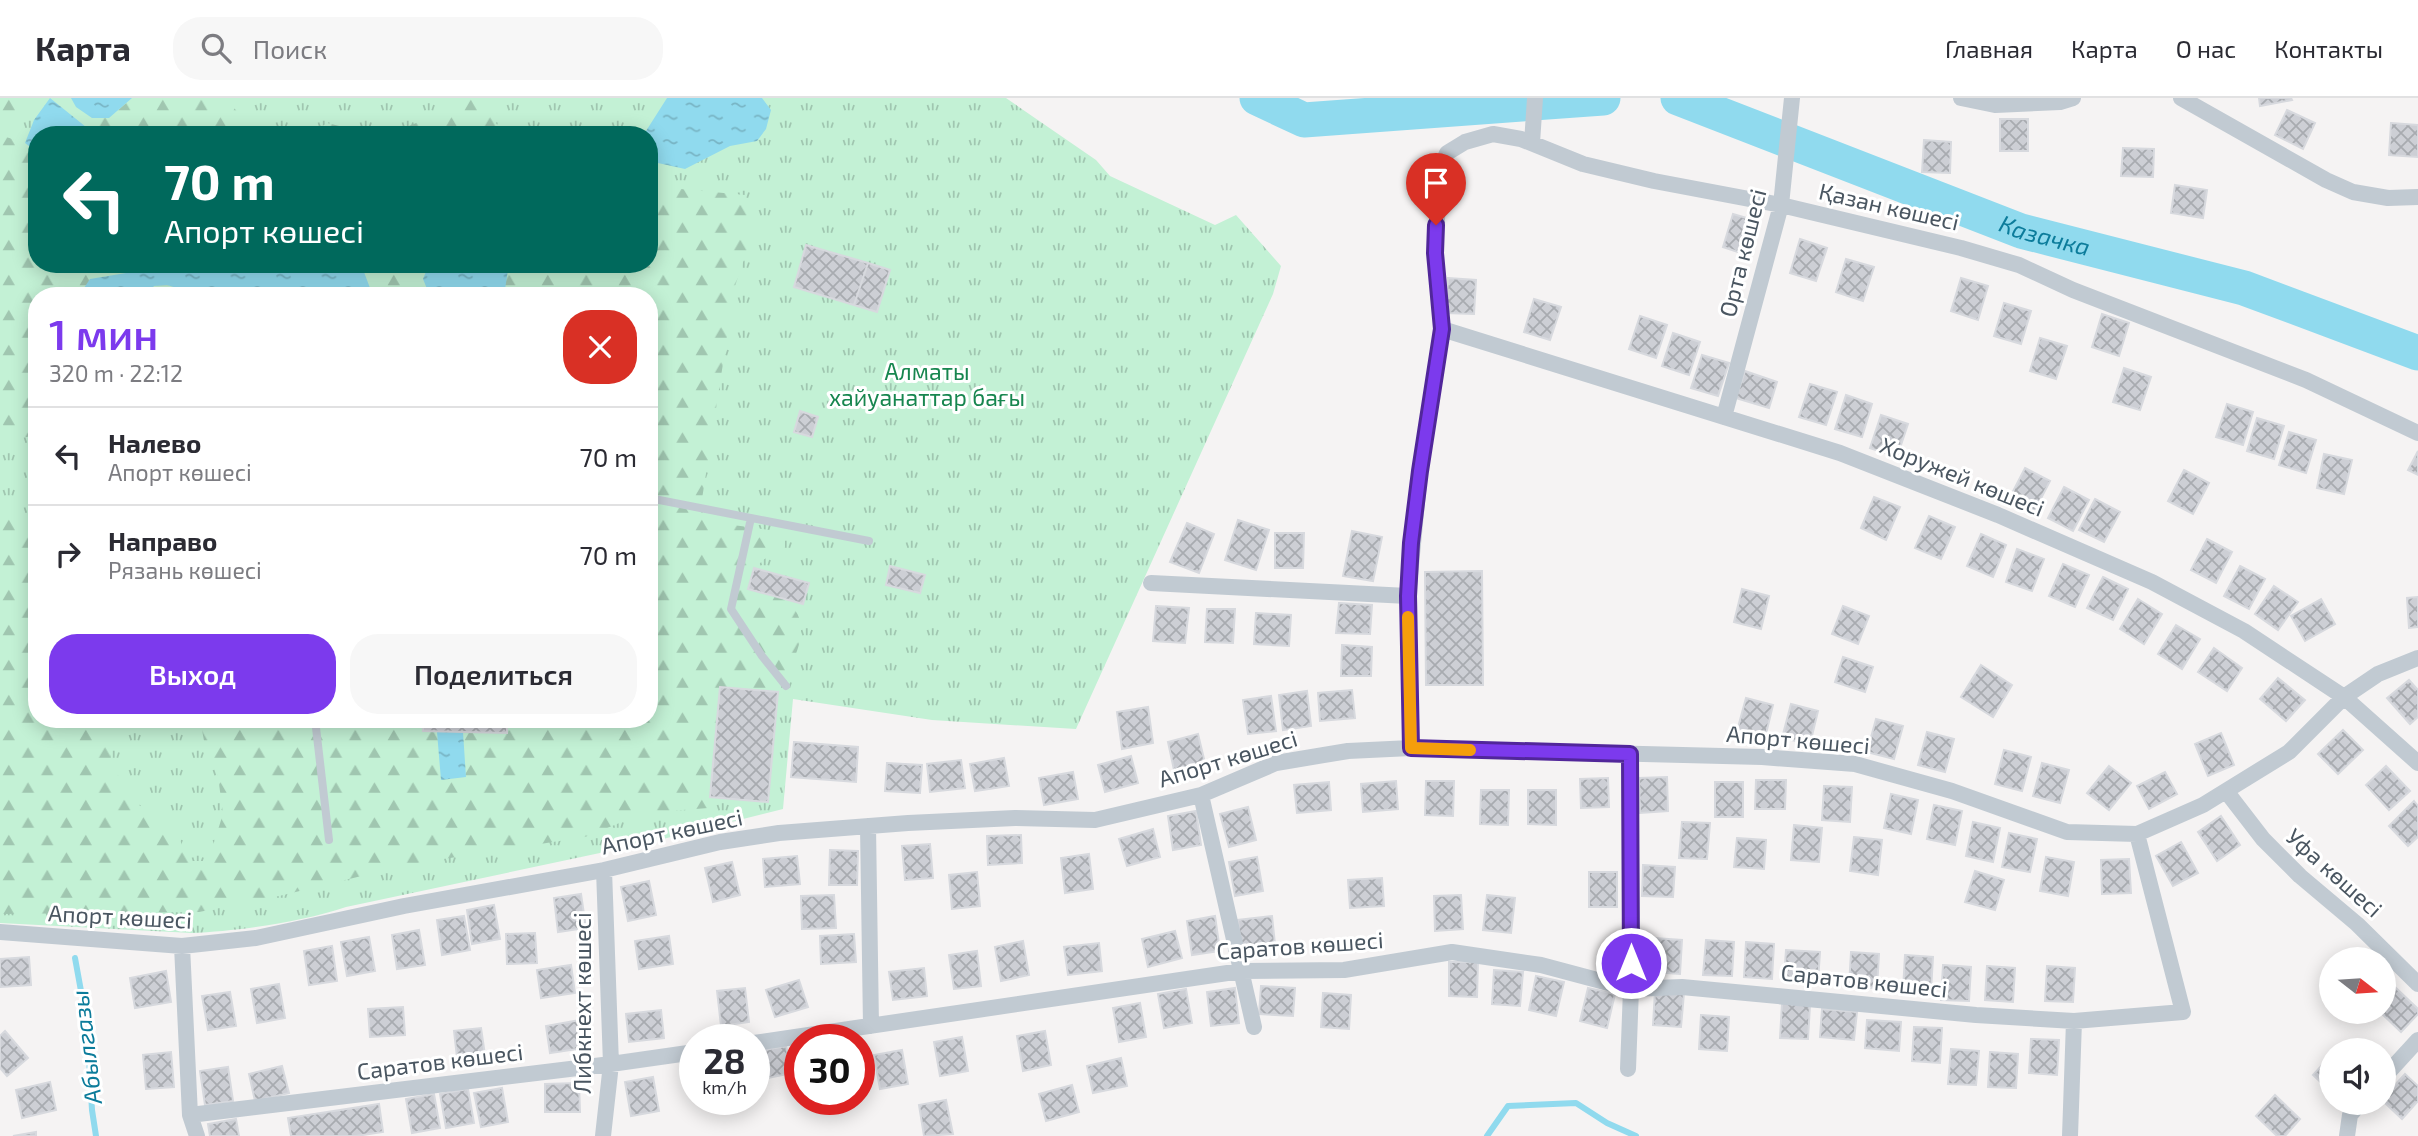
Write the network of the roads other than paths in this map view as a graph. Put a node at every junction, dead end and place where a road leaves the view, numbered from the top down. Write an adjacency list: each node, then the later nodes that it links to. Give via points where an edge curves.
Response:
1 (1535, 98): 6 (street)
2 (1792, 98): 8 (street, Орта көшесі)
3 (1961, 98): 4 (street, via 1995,105)
4 (2073, 98)
5 (2182, 98): 7 (street, via 2353,192)
6 (1533, 136): 8 (street, Қазан көшесі, via 1583,164 1654,181); 9 (street, Қазан көшесі, via 1493,134 1447,152 1440,170 1435,253)
7 (2418, 197)
8 (1782, 199): 10 (street, Орта көшесі); 11 (street, Қазан көшесі, via 2020,265 2306,380)
9 (1442, 329): 10 (street, Хоружей көшесі); 16 (street, via 1420,471)
10 (1724, 417): 19 (street, Хоружей көшесі, via 1840,453 2139,576 2244,631)
11 (2418, 433)
12 (658, 500): 13 (lane)
13 (751, 518): 14 (lane); 18 (lane, via 731,609)
14 (869, 541)
15 (1151, 583): 16 (street)
16 (1408, 596): 21 (street)
17 (2418, 658): 19 (street, via 2378,674)
18 (786, 686)
19 (2344, 697): 23 (street, Хоружей көшесі); 24 (street, Апорт көшесі, via 2290,752)
20 (316, 728): 28 (lane)
21 (1411, 748): 22 (street, Апорт көшесі); 25 (street, Апорт көшесі, via 1348,751 1276,763)
22 (1630, 754): 27 (street, Апорт көшесі, via 1855,764 1952,791 2067,832); 34 (street)
23 (2418, 763)
24 (2226, 791): 27 (street, Апорт көшесі); 33 (street, Уфа көшесі, via 2300,876)
25 (1201, 795): 26 (street, Апорт көшесі, via 1095,820 1015,818); 32 (street)
26 (868, 826): 29 (street, Апорт көшесі, via 720,842); 36 (street)
27 (2137, 834): 35 (street, Саратов көшесі, via 2183,1012)
28 (329, 840)
29 (604, 870): 31 (street, Апорт көшесі, via 404,905 256,938); 41 (street, Либкнехт көшесі)
30 (0, 932): 31 (street, Апорт көшесі)
31 (181, 946): 44 (street)
32 (1241, 971): 34 (street, Саратов көшесі, via 1344,970 1452,952 1541,965); 37 (street, Саратов көшесі); 38 (street)
33 (2418, 984)
34 (1631, 989): 35 (street, Саратов көшесі, via 1682,986); 43 (street)
35 (2074, 1021): 48 (street)
36 (871, 1024)
37 (875, 1025)
38 (1254, 1027)
39 (2418, 1040): 42 (street)
40 (679, 1054): 41 (street, Саратов көшесі)
41 (611, 1064): 44 (street, Саратов көшесі); 47 (street, Либкнехт көшесі)
42 (2396, 1064)
43 (1628, 1069)
44 (190, 1115): 46 (street)
45 (2350, 1115): 49 (street)
46 (197, 1136)
47 (603, 1136)
48 (2070, 1136)
49 (2347, 1136)

